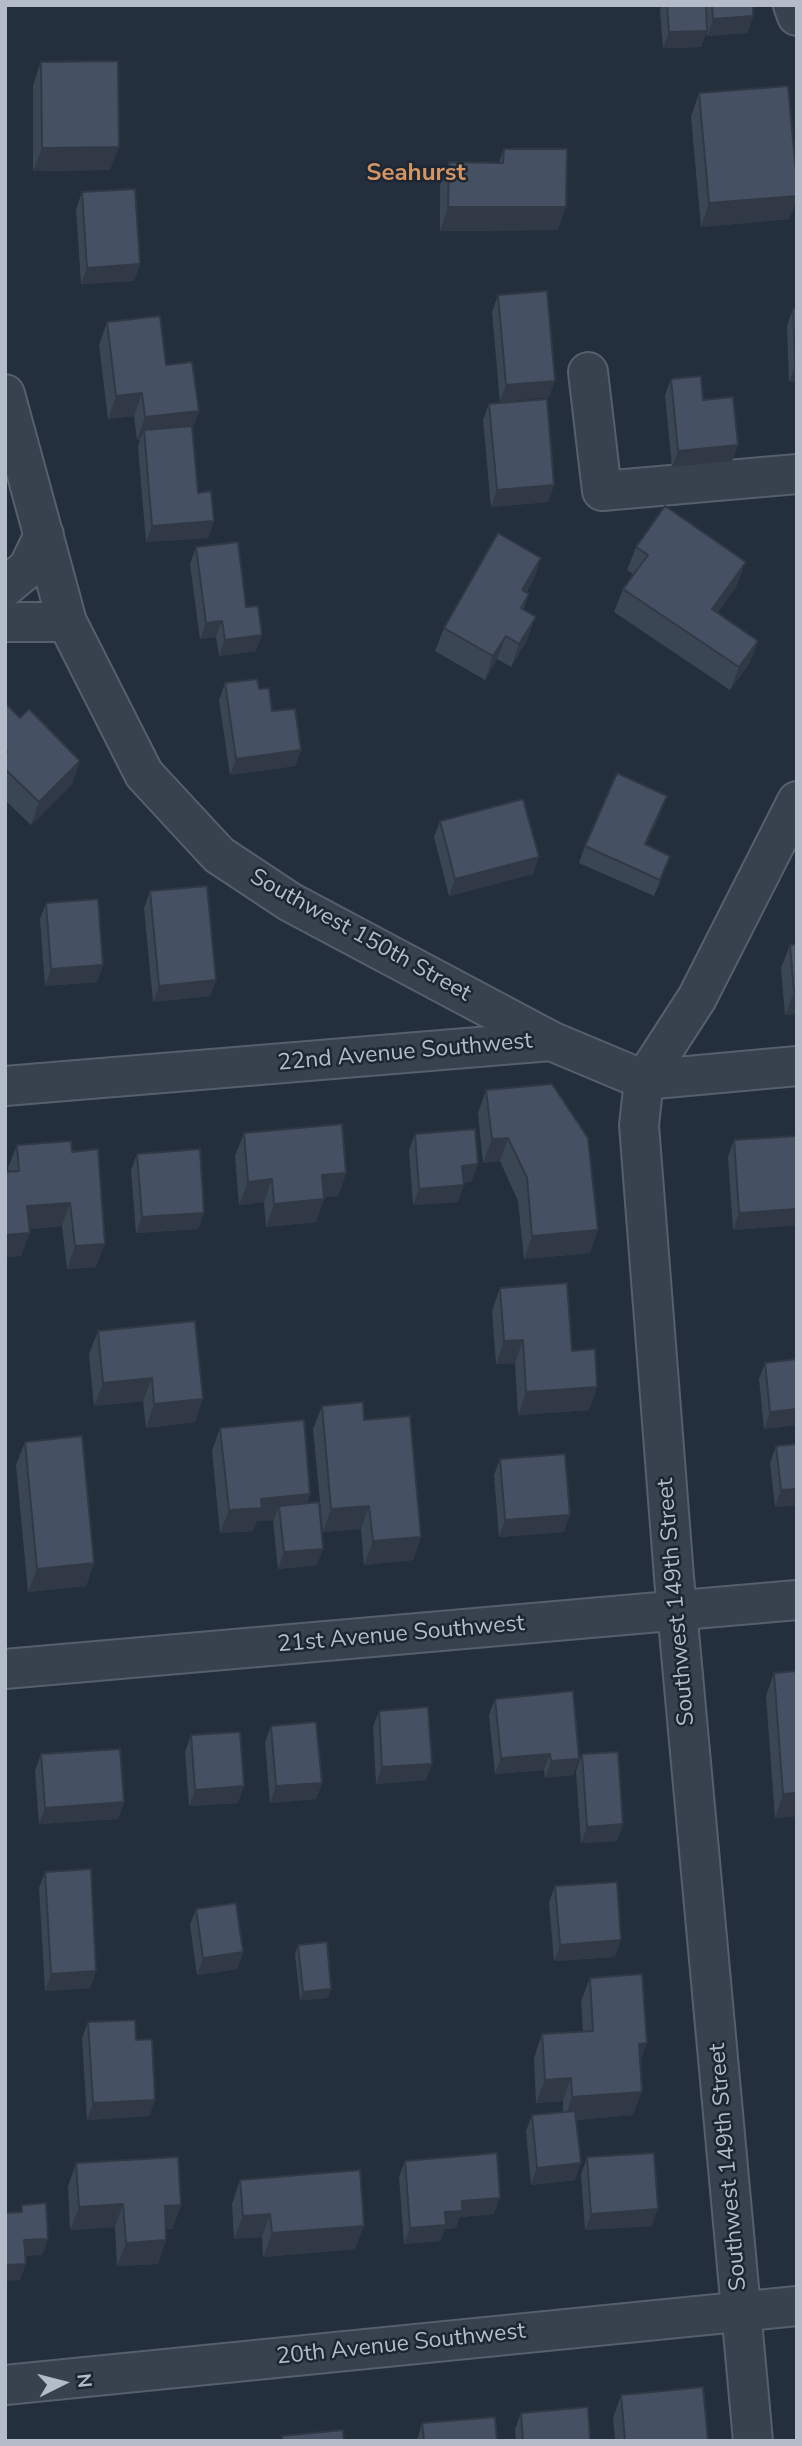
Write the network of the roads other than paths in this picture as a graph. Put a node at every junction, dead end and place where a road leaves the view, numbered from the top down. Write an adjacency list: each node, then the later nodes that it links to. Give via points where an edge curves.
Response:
1 (793, 5): 2 (street)
2 (797, 16)
3 (588, 372): 5 (street, via 602,491)
4 (5, 394): 6 (street, Southwest 150th Street)
5 (797, 474)
6 (44, 535): 7 (street, via 28,568); 9 (street, Southwest 150th Street)
7 (5, 587)
8 (5, 622): 9 (street)
9 (67, 622): 11 (street, Southwest 150th Street, via 144,774 219,855 290,902)
10 (797, 802): 13 (street, Southwest 149th Street, via 697,998)
11 (551, 1041): 13 (street, 22nd Avenue Southwest); 14 (street, 22nd Avenue Southwest)
12 (797, 1066): 13 (street, 22nd Avenue Southwest)
13 (644, 1080): 16 (street, Southwest 149th Street, via 639,1125)
14 (5, 1086)
15 (797, 1600): 16 (street, 21st Avenue Southwest)
16 (677, 1610): 17 (street, 21st Avenue Southwest); 19 (street, Southwest 149th Street)
17 (5, 1669)
18 (797, 2306): 19 (street, 20th Avenue Southwest)
19 (742, 2310): 20 (street, 20th Avenue Southwest); 21 (street, Southwest 149th Street)
20 (5, 2385)
21 (753, 2441)

